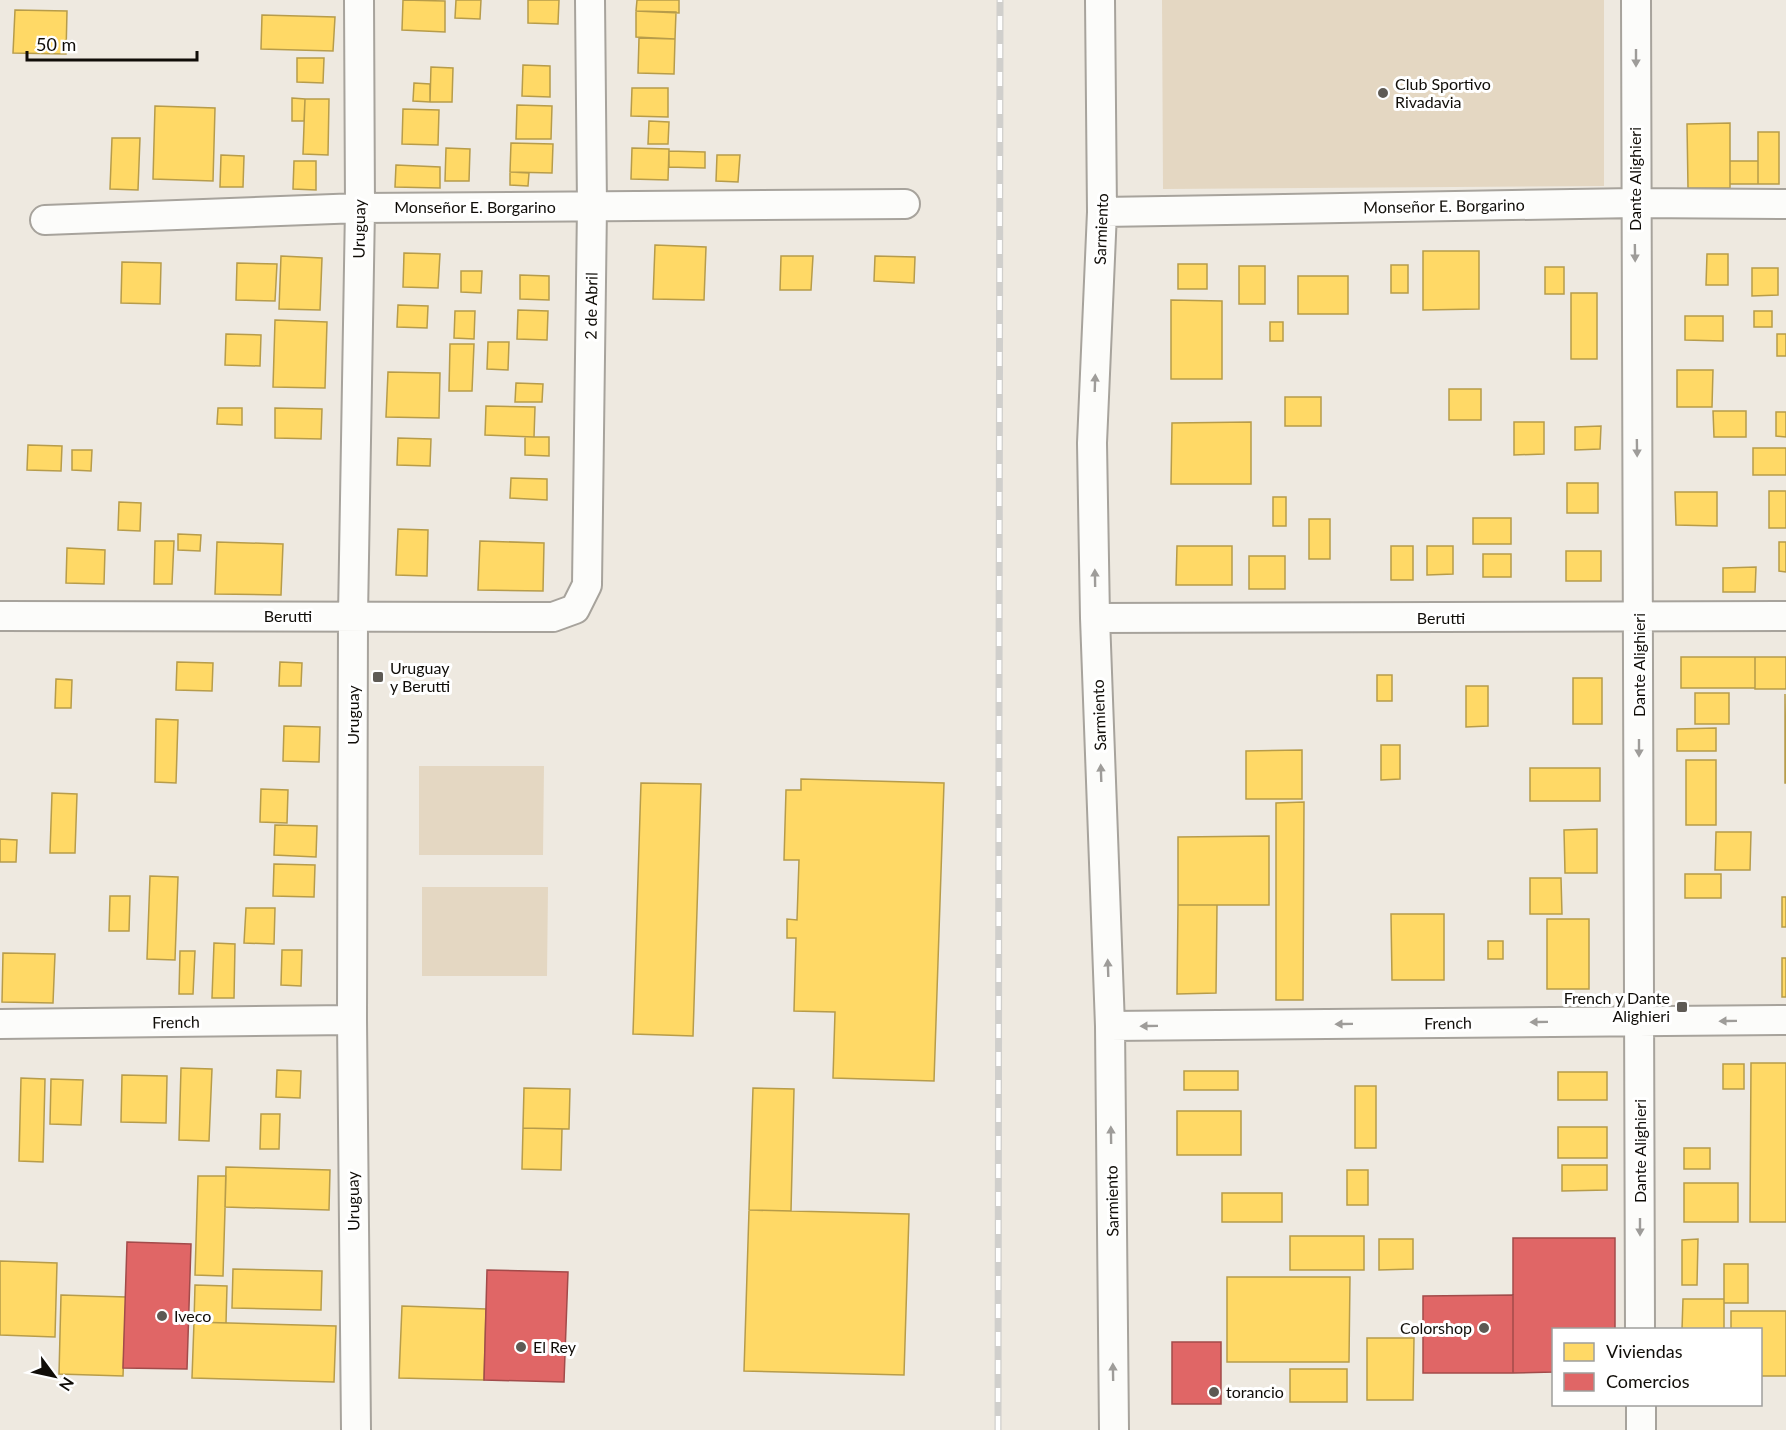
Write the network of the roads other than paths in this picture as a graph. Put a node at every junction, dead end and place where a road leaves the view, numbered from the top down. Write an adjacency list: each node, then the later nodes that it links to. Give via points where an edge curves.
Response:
1 (359, 0): 9 (street, Uruguay)
2 (590, 0): 8 (street, 2 de Abril)
3 (1100, 0): 10 (street, Sarmiento)
4 (1636, 0): 5 (street, Dante Alighieri, one-way to 5)
5 (1635, 203): 7 (street, Monseñor E. Borgarino); 10 (street, Monseñor E. Borgarino); 17 (street, Dante Alighieri, one-way to 17)
6 (905, 204): 8 (street, Monseñor E. Borgarino)
7 (1786, 204)
8 (592, 206): 9 (street, Monseñor E. Borgarino); 12 (street, 2 de Abril, via 587,585)
9 (360, 208): 11 (street, Monseñor E. Borgarino); 14 (street, Uruguay)
10 (1102, 212): 16 (street, Sarmiento, one-way to 10, via 1092,443)
11 (45, 220)
12 (575, 609): 14 (street, Berutti, via 554,617)
13 (0, 616): 14 (street, Berutti)
14 (353, 616): 18 (street, Uruguay)
15 (1786, 616): 17 (street, Berutti)
16 (1095, 618): 17 (street, Berutti); 22 (street, Sarmiento, one-way to 16)
17 (1639, 618): 20 (street, Dante Alighieri, one-way to 20)
18 (352, 1020): 21 (street, French); 25 (street, Uruguay)
19 (1786, 1020): 20 (street, French, one-way to 20)
20 (1640, 1022): 22 (street, French, one-way to 22); 23 (street, Dante Alighieri, one-way to 23)
21 (0, 1024)
22 (1110, 1026): 26 (street, Sarmiento, one-way to 22)
23 (1640, 1328)
24 (1641, 1406): 27 (street)
25 (356, 1430)
26 (1114, 1430)
27 (1641, 1430)

